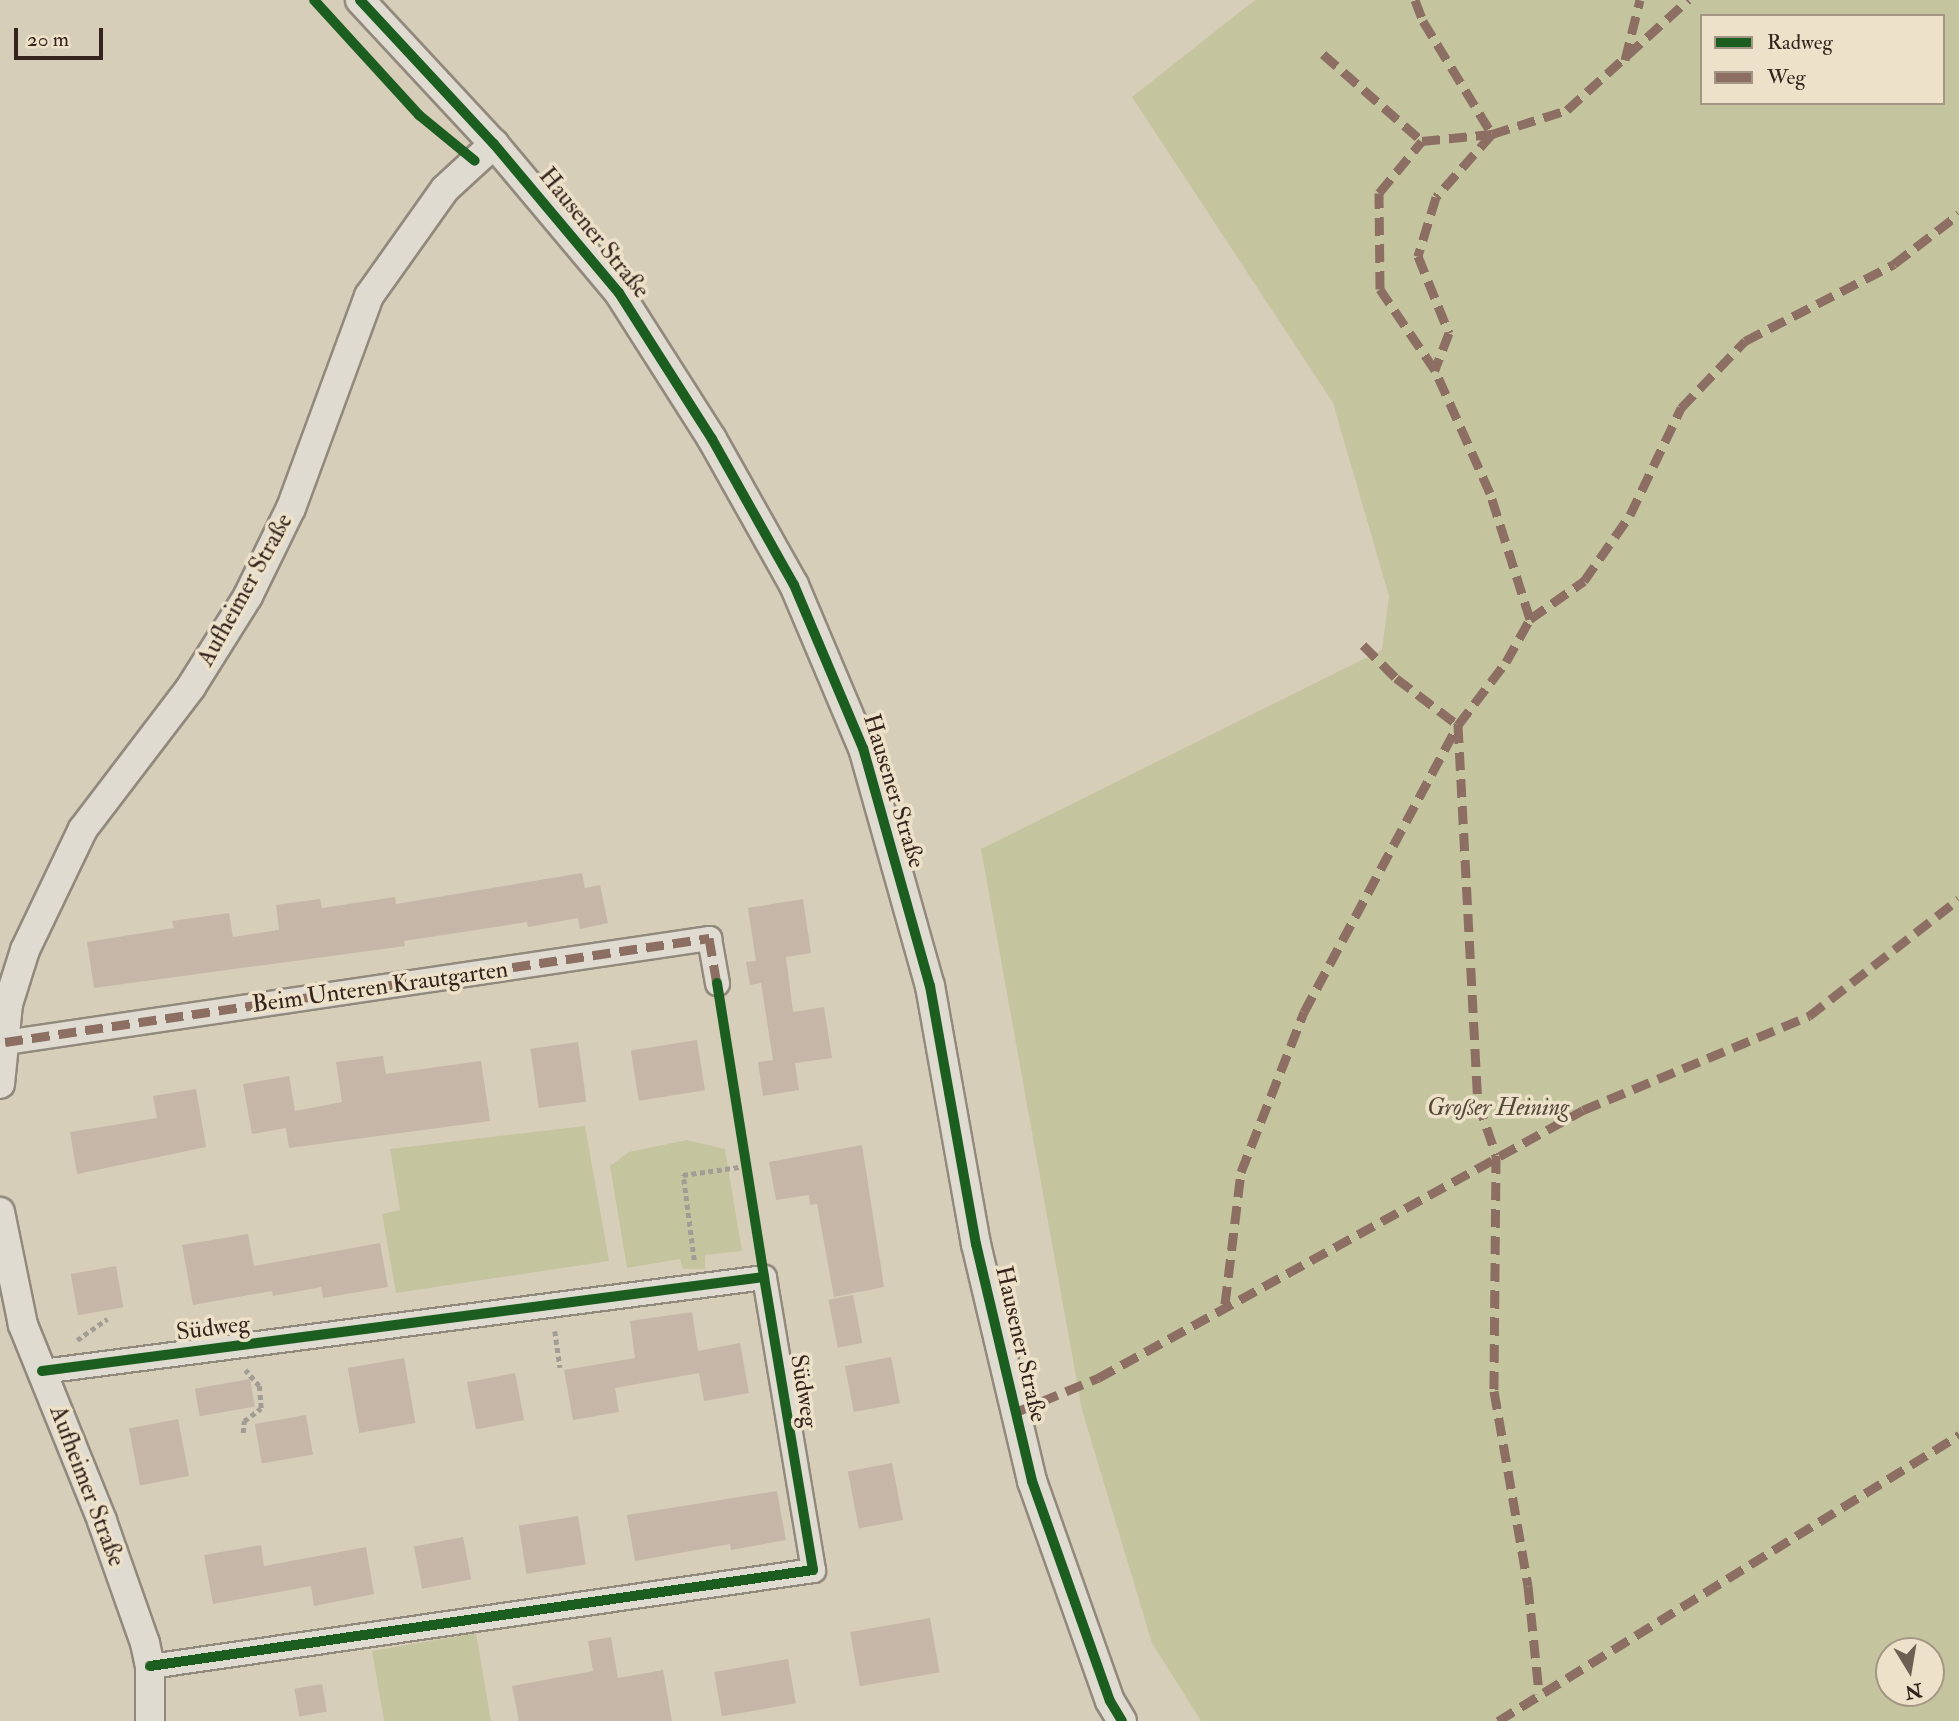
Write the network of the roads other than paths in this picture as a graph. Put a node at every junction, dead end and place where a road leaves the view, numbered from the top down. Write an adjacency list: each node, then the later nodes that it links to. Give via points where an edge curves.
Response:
1 (360, 0): 2 (street, Hausener Straße)
2 (494, 144): 4 (street, Aufheimer Straße, via 445,189 369,296 291,508 248,596 191,687 83,829 50,892 8,1004); 10 (street, Hausener Straße, via 619,293 712,439 794,585 863,748 930,986 976,1244 1032,1481 1110,1701)
3 (717, 983): 4 (street, Beim Unteren Krautgarten, via 709,938)
4 (5, 1042): 5 (street, Aufheimer Straße)
5 (0, 1084)
6 (0, 1212): 7 (street, Aufheimer Straße, via 23,1325)
7 (42, 1371): 8 (street, Aufheimer Straße, via 123,1577); 8 (street, Südweg, via 765,1278 813,1570)
8 (150, 1666): 9 (street, Aufheimer Straße)
9 (150, 1721)
10 (1122, 1721)

